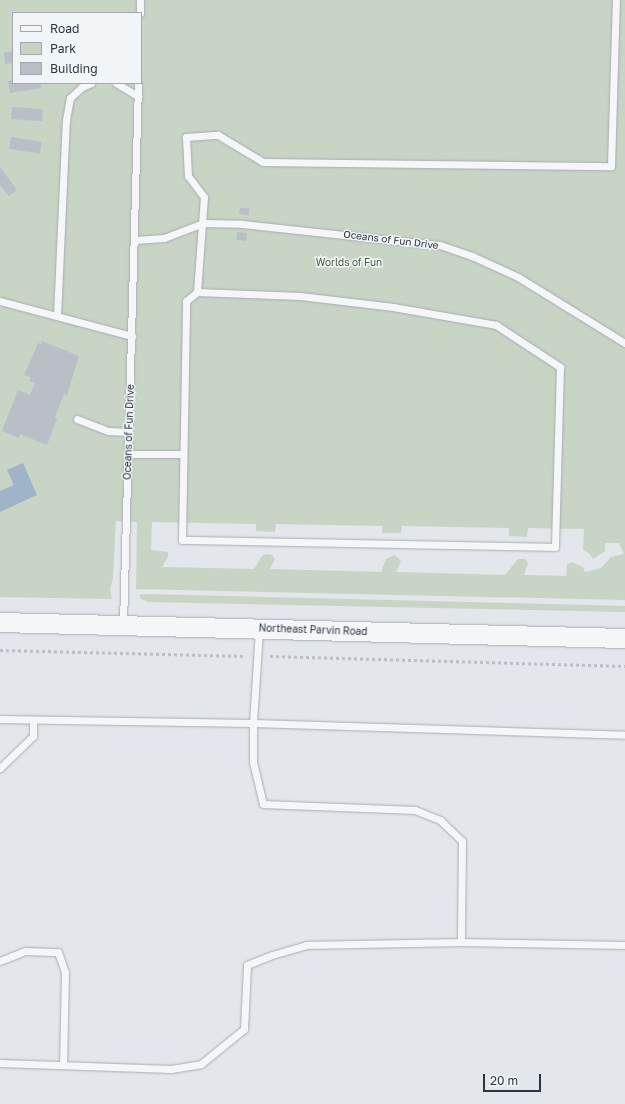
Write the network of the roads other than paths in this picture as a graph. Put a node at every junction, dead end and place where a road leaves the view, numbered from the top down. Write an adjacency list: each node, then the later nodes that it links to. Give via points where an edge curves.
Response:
1 (140, 0): 3 (lane)
2 (616, 0): 8 (lane, via 611,166 263,162 218,135 186,137 188,176 204,197)
3 (140, 12)
4 (89, 84): 12 (lane, via 70,98 66,120)
5 (118, 84): 7 (lane)
6 (138, 84): 7 (lane, Oceans of Fun Drive)
7 (138, 96): 9 (lane, Oceans of Fun Drive)
8 (203, 223): 9 (lane, Oceans of Fun Drive, via 164,238); 10 (lane); 14 (lane, Oceans of Fun Drive, via 242,224 440,245 518,277)
9 (135, 240): 13 (lane, Oceans of Fun Drive)
10 (197, 292): 18 (lane, via 186,301); 18 (lane, via 300,296 393,307 496,325 560,367 555,547 182,540)
11 (0, 302): 12 (lane)
12 (57, 316): 13 (lane)
13 (132, 336): 16 (lane, Oceans of Fun Drive)
14 (625, 343)
15 (77, 419): 16 (lane, via 109,431)
16 (129, 432): 17 (lane, Oceans of Fun Drive)
17 (128, 454): 18 (lane); 20 (lane, Oceans of Fun Drive)
18 (182, 454)
19 (0, 622): 20 (street, Northeast Parvin Road)
20 (123, 624): 21 (street, Northeast Parvin Road)
21 (259, 628): 22 (street, Northeast Parvin Road); 25 (lane)
22 (625, 638)
23 (0, 719): 24 (lane)
24 (33, 720): 25 (lane); 27 (lane, via 32,736)
25 (253, 723): 26 (lane); 28 (lane, via 253,762 263,804 415,810 440,820 462,841)
26 (625, 735)
27 (0, 768)
28 (461, 942): 29 (lane); 32 (lane, via 306,945 272,955 247,965 244,1029 201,1064 171,1069)
29 (625, 945)
30 (0, 961): 32 (lane, via 25,951 58,952 65,972)
31 (0, 1063): 32 (lane)
32 (63, 1065)

